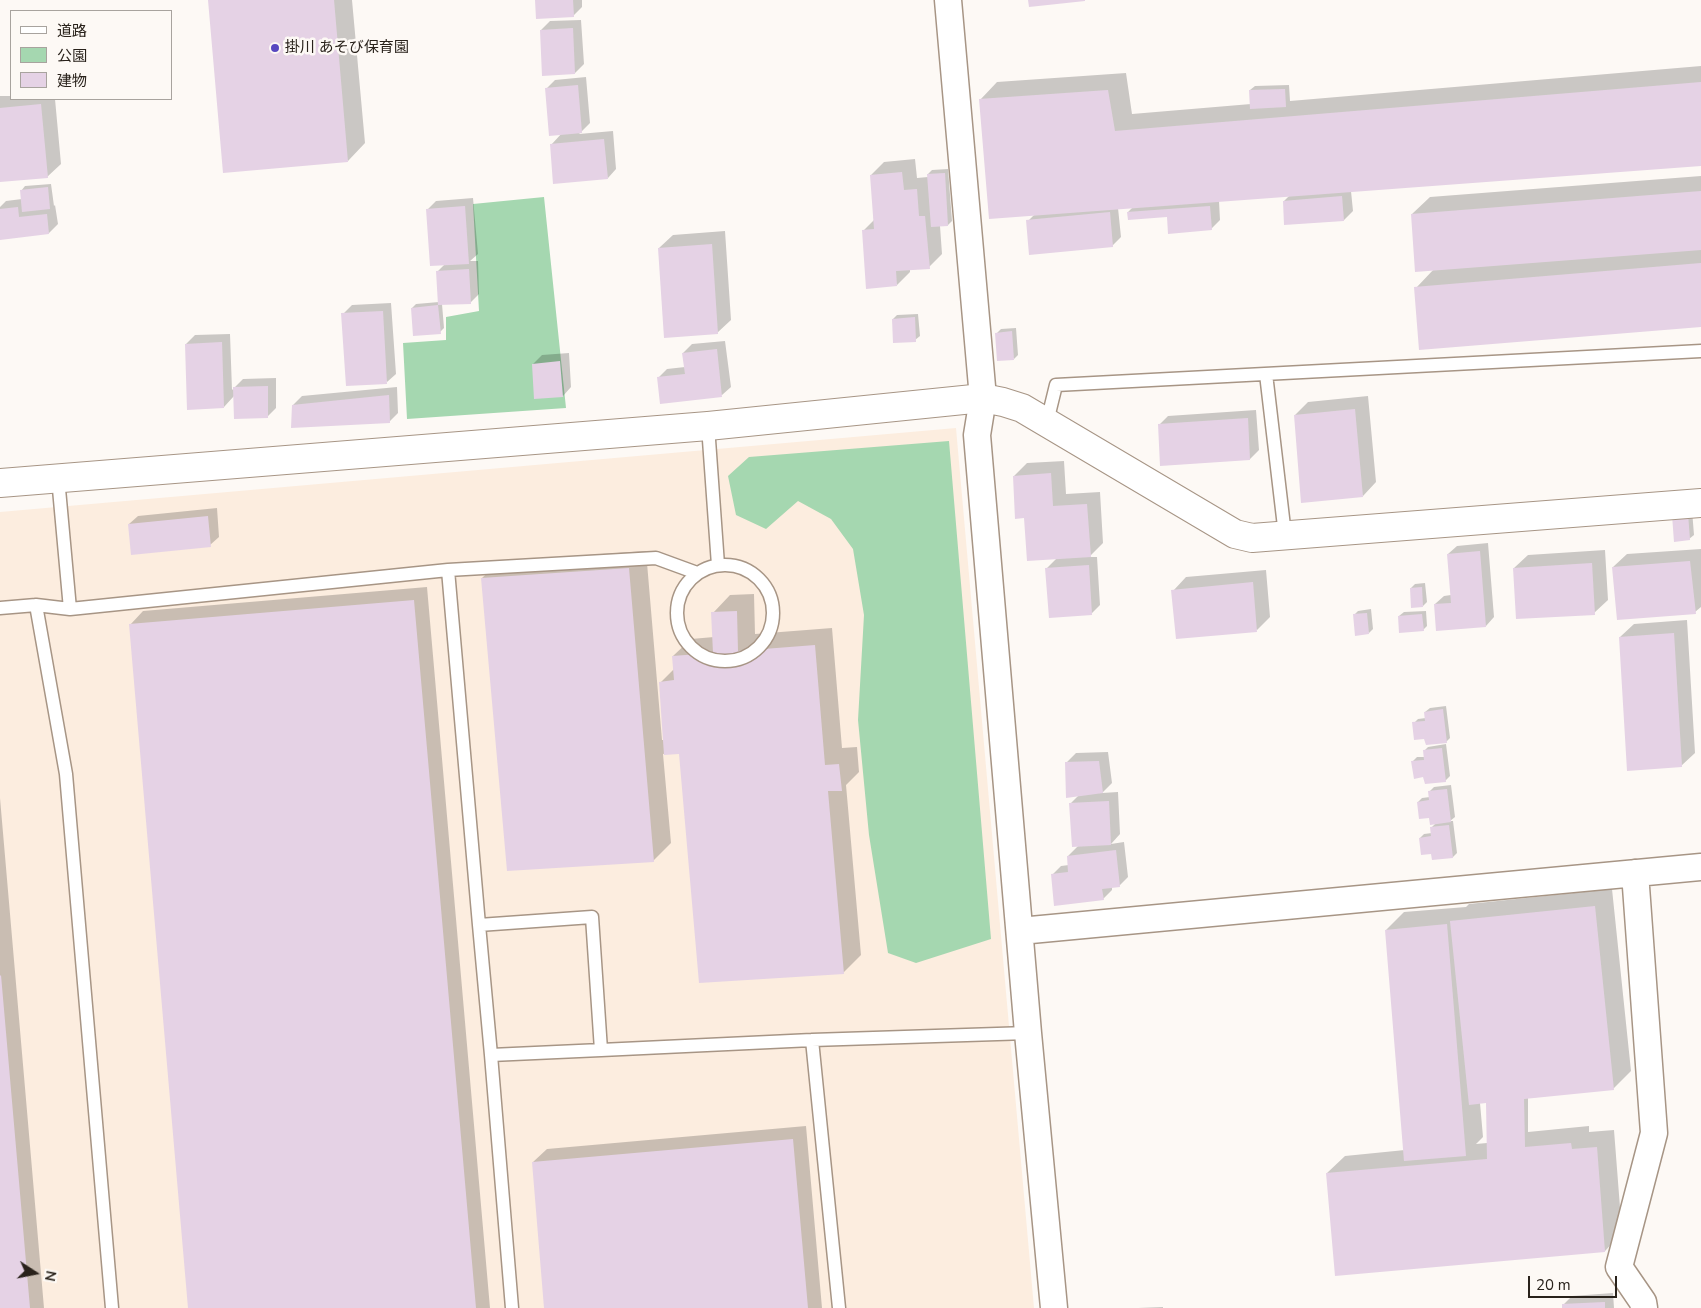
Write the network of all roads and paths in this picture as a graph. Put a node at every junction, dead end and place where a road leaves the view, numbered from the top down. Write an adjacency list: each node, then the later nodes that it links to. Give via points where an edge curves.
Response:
1 (948, 0): 4 (street)
2 (1701, 351): 3 (lane)
3 (1266, 374): 5 (lane, via 1056,384); 10 (lane)
4 (983, 398): 5 (street, via 1022,408); 6 (street); 20 (street, via 977,435)
5 (1047, 422): 10 (street, via 1235,534 1252,538)
6 (708, 426): 7 (street); 11 (lane)
7 (58, 478): 8 (street); 16 (lane)
8 (0, 483)
9 (1701, 503): 10 (street)
10 (1286, 535)
11 (718, 565): 13 (lane); 13 (lane, via 743,567 757,575 767,588 772,603 773,619 768,635 745,657 715,660 700,654 679,631 678,599 685,584)
12 (448, 570): 13 (lane, via 656,558); 16 (lane); 19 (lane)
13 (696, 573)
14 (36, 605): 15 (lane); 16 (lane); 25 (lane, via 66,774)
15 (0, 608)
16 (70, 609)
17 (1701, 867): 18 (street)
18 (1635, 873): 20 (street); 29 (street, via 1654,1133 1619,1268)
19 (479, 925): 23 (lane, via 592,917); 24 (lane)
20 (1020, 931): 21 (street)
21 (1028, 1033): 22 (lane); 28 (street)
22 (812, 1040): 23 (lane); 27 (lane)
23 (601, 1050): 24 (lane)
24 (491, 1055): 26 (lane)
25 (112, 1308)
26 (512, 1308)
27 (838, 1308)
28 (1054, 1308)
29 (1644, 1308)

